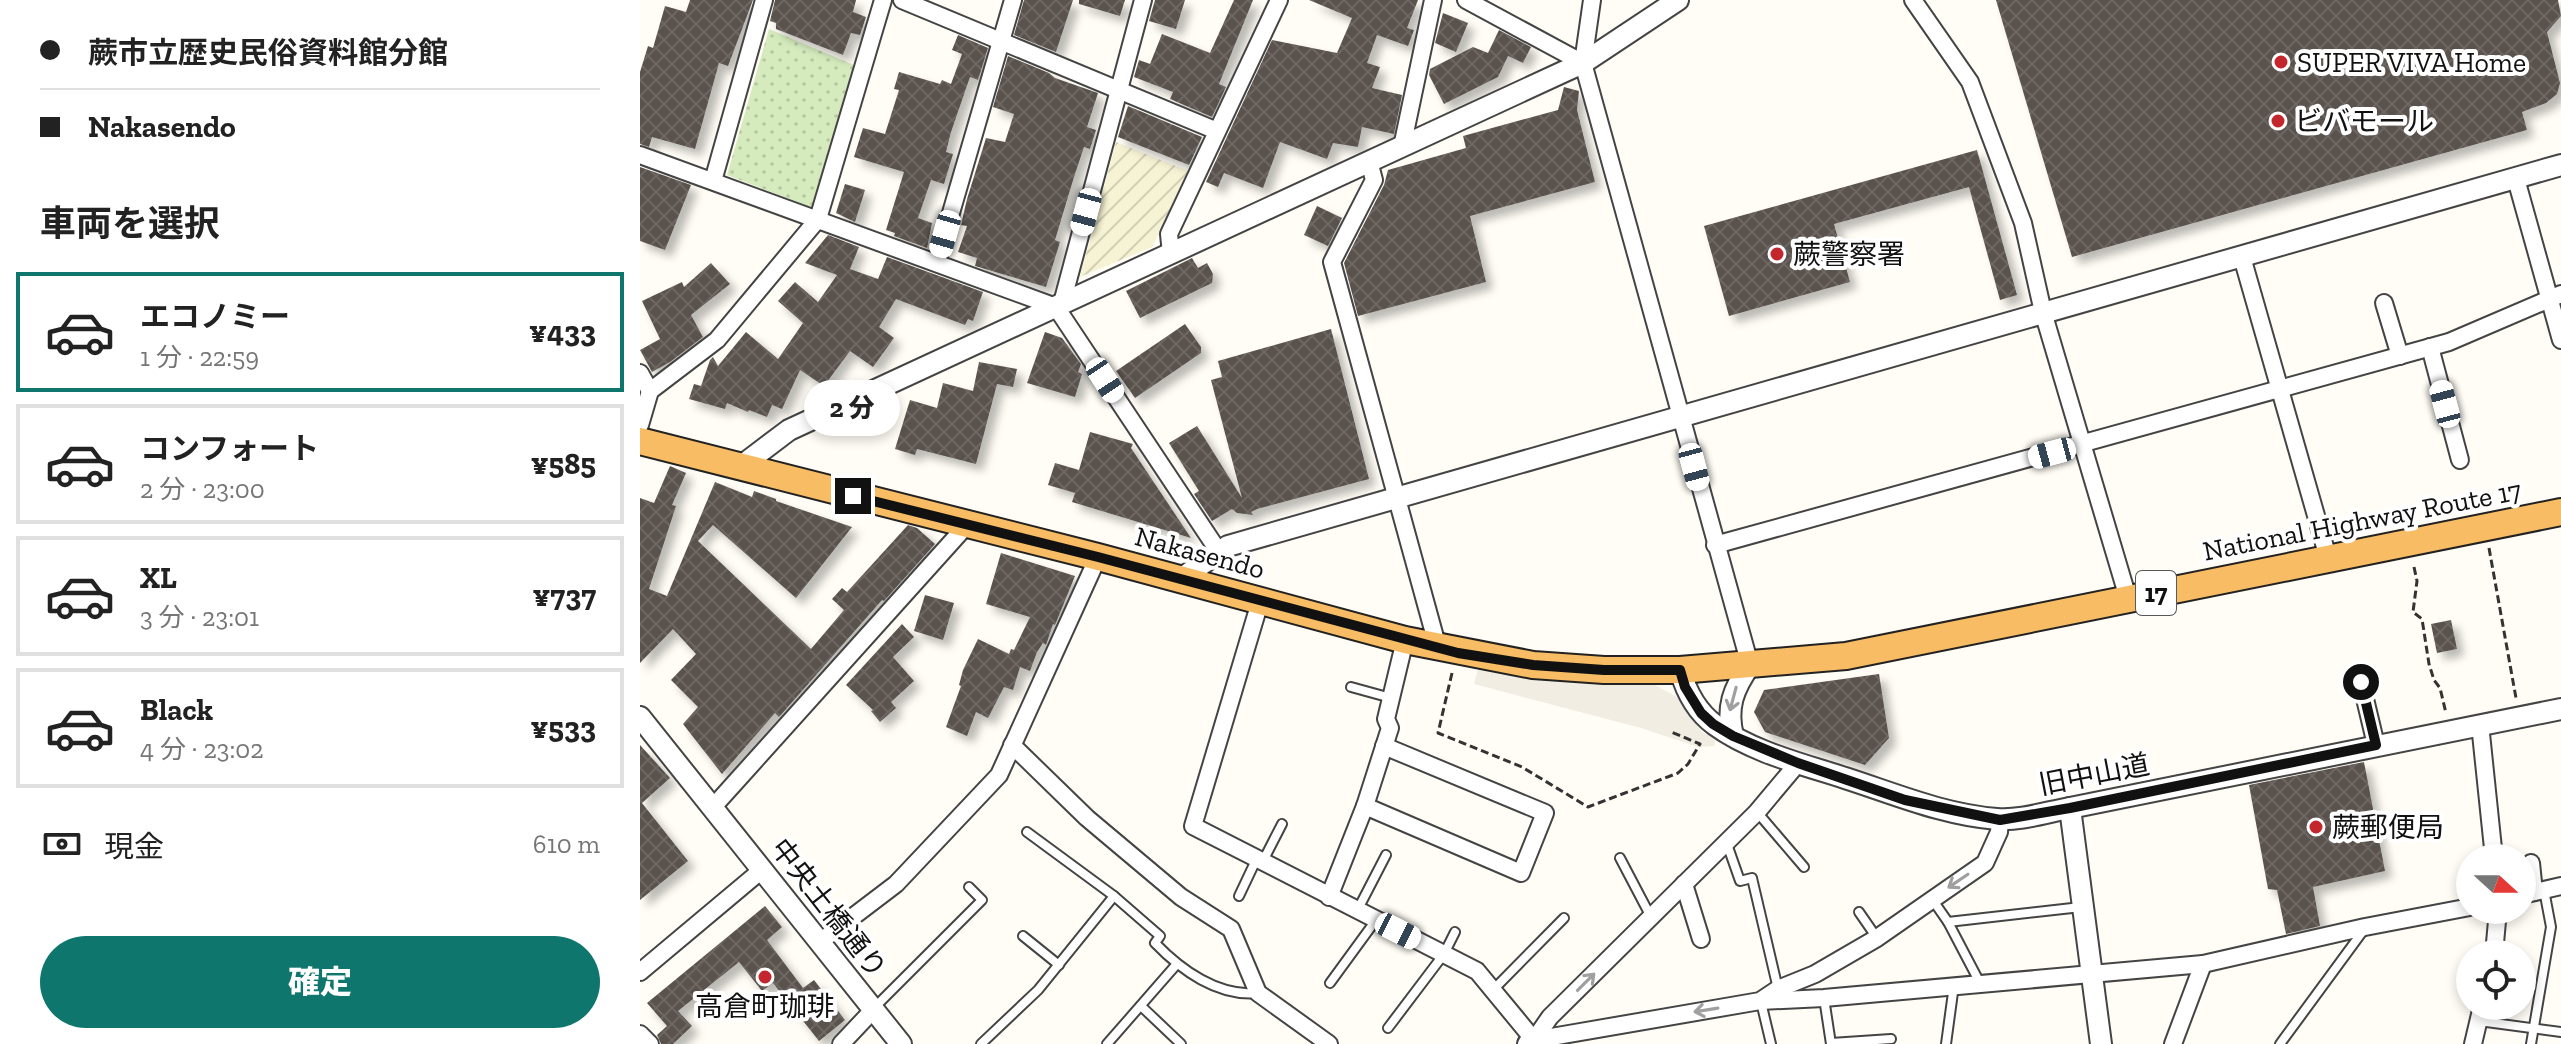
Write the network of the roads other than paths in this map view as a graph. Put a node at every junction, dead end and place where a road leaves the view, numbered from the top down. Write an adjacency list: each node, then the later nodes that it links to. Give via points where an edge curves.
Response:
1 (764, 0): 21 (street)
2 (883, 0): 22 (street)
3 (902, 0): 12 (street)
4 (1013, 0): 12 (street)
5 (1143, 0): 14 (street)
6 (1279, 0): 15 (street)
7 (1433, 0): 16 (street)
8 (1466, 0): 13 (street)
9 (1592, 0): 13 (street)
10 (1678, 0): 13 (street)
11 (1913, 0): 29 (street, via 1970,82 2023,223)
12 (1000, 41): 14 (street); 25 (street)
13 (1583, 63): 16 (street); 36 (street)
14 (1119, 91): 15 (street); 28 (street)
15 (1217, 131): 23 (street, via 1169,234)
16 (1402, 147): 18 (street)
17 (640, 155): 21 (street)
18 (1369, 161): 23 (street); 42 (street, via 1374,180 1332,262)
19 (2561, 165): 20 (street)
20 (2516, 179): 24 (street); 26 (street)
21 (713, 181): 22 (street)
22 (818, 219): 25 (street); 35 (street, via 717,340)
23 (1171, 254): 28 (street)
24 (2242, 257): 29 (street); 34 (street)
25 (937, 261): 28 (street)
26 (2556, 297): 30 (street); 31 (street)
27 (2384, 303): 32 (street)
28 (1059, 305): 41 (street, via 789,430); 46 (street)
29 (2043, 312): 36 (street); 39 (street)
30 (2561, 340)
31 (2430, 347): 32 (street); 40 (street)
32 (2400, 356): 34 (street)
33 (640, 373): 35 (street)
34 (2279, 390): 39 (street); 48 (street)
35 (650, 391): 37 (street)
36 (1680, 415): 42 (street); 45 (street)
37 (640, 425)
38 (640, 441): 41 (highway, Nakasendo / 17)
39 (2083, 445): 45 (street); 50 (street)
40 (2460, 460)
41 (740, 467): 44 (highway, Nakasendo / 17)
42 (1398, 498): 46 (street); 53 (street)
43 (2561, 512): 48 (highway, National Highway Route 17 / 17)
44 (966, 526): 47 (highway, Nakasendo / 17); 67 (street)
45 (1715, 545): 54 (street)
46 (1219, 552): 49 (street)
47 (1098, 557): 49 (highway, Nakasendo / 17); 63 (street)
48 (2329, 561): 50 (highway, National Highway Route 17 / 17)
49 (1179, 580): 51 (highway, Nakasendo / 17)
50 (2128, 598): 54 (highway, National Highway Route 17 / 17, via 1846,656)
51 (1260, 602): 52 (highway, Nakasendo / 17); 78 (street, via 1193,826)
52 (1405, 640): 53 (highway, Nakasendo / 17); 58 (street)
53 (1438, 648): 55 (highway, Nakasendo / 17, via 1533,665)
54 (1750, 665): 55 (highway, Nakasendo / 17); 62 (street, one-way to 62, via 1729,708)
55 (1680, 670): 62 (street, 旧中山道, via 1701,713)
56 (2361, 682): 64 (street)
57 (1351, 687): 58 (lane)
58 (1391, 698): 65 (street)
59 (2561, 709): 61 (street, 旧中山道)
60 (640, 717): 67 (street, 中央土橋通り)
61 (2480, 724): 64 (street, 旧中山道); 75 (street)
62 (1733, 736): 66 (street, 旧中山道)
63 (1012, 745): 103 (street, via 999,775 896,884); 115 (street, via 1087,818 1181,897 1231,929)
64 (2376, 745): 69 (street, 旧中山道)
65 (1384, 746): 68 (street); 68 (street, via 1545,813 1521,873)
66 (1798, 763): 70 (street); 71 (street, 旧中山道, via 1905,800)
67 (714, 806): 80 (street, 中央土橋通り)
68 (1365, 806): 86 (street)
69 (2070, 808): 71 (street, 旧中山道); 88 (street)
70 (1757, 812): 74 (street); 79 (lane)
71 (2000, 820): 87 (street, one-way to 87, via 1985,863)
72 (1282, 824): 78 (lane)
73 (1027, 832): 84 (lane)
74 (1727, 842): 81 (street); 113 (lane, via 1740,881 1752,878)
75 (2493, 844)
76 (1386, 855): 90 (lane)
77 (1620, 858): 92 (lane)
78 (1260, 859): 85 (lane); 86 (street)
79 (1804, 867)
80 (763, 869): 103 (street, 中央土橋通り); 108 (street)
81 (1684, 884): 92 (street); 102 (street)
82 (969, 887): 119 (lane, via 982,900)
83 (2540, 890): 98 (lane)
84 (1114, 896): 106 (lane); 107 (lane, via 1160,936 1155,943)
85 (1239, 896)
86 (1329, 897): 90 (street)
87 (1931, 899): 95 (lane); 101 (street)
88 (2082, 907): 95 (lane); 109 (street)
89 (2456, 910): 97 (street)
90 (1357, 911): 94 (street)
91 (1859, 912): 101 (lane)
92 (1651, 917): 127 (street, one-way to 92)
93 (1564, 918): 114 (lane)
94 (1376, 920): 104 (street); 110 (lane)
95 (1948, 922): 111 (lane)
96 (2561, 926): 98 (lane)
97 (2365, 927): 105 (street); 140 (lane)
98 (2551, 927): 123 (lane)
99 (1455, 932): 104 (lane)
100 (1023, 936): 106 (lane)
101 (1877, 938): 113 (street)
102 (1701, 939)
103 (821, 941): 119 (street, 中央土橋通り)
104 (1444, 954): 114 (street, via 1477,971); 122 (lane)
105 (2203, 964): 109 (street); 139 (street)
106 (1059, 965): 131 (lane)
107 (1176, 965): 115 (lane, via 1242,995); 118 (lane)
108 (640, 972)
109 (2091, 975): 111 (street); 138 (street)
110 (1330, 983)
111 (1980, 983): 112 (street)
112 (1954, 985): 116 (street); 137 (lane)
113 (1778, 989): 117 (street)
114 (1493, 990): 127 (street)
115 (1258, 993): 134 (street)
116 (1824, 998): 117 (street); 136 (lane)
117 (1760, 1001): 127 (street, one-way to 127); 135 (lane)
118 (1141, 1006): 132 (lane); 133 (lane)
119 (874, 1009): 129 (street); 130 (street, 中央土橋通り)
120 (2479, 1020): 141 (street)
121 (2504, 1020): 123 (lane)
122 (1388, 1028)
123 (2533, 1029): 124 (lane); 142 (lane)
124 (2561, 1032)
125 (640, 1034): 128 (street)
126 (1891, 1039): 136 (lane)
127 (1531, 1042)
128 (650, 1044)
129 (841, 1044)
130 (901, 1044)
131 (981, 1044)
132 (1107, 1044)
133 (1181, 1044)
134 (1329, 1044)
135 (1771, 1044)
136 (1831, 1044)
137 (1946, 1044)
138 (2101, 1044)
139 (2173, 1044)
140 (2280, 1044)
141 (2473, 1044)
142 (2531, 1044)

